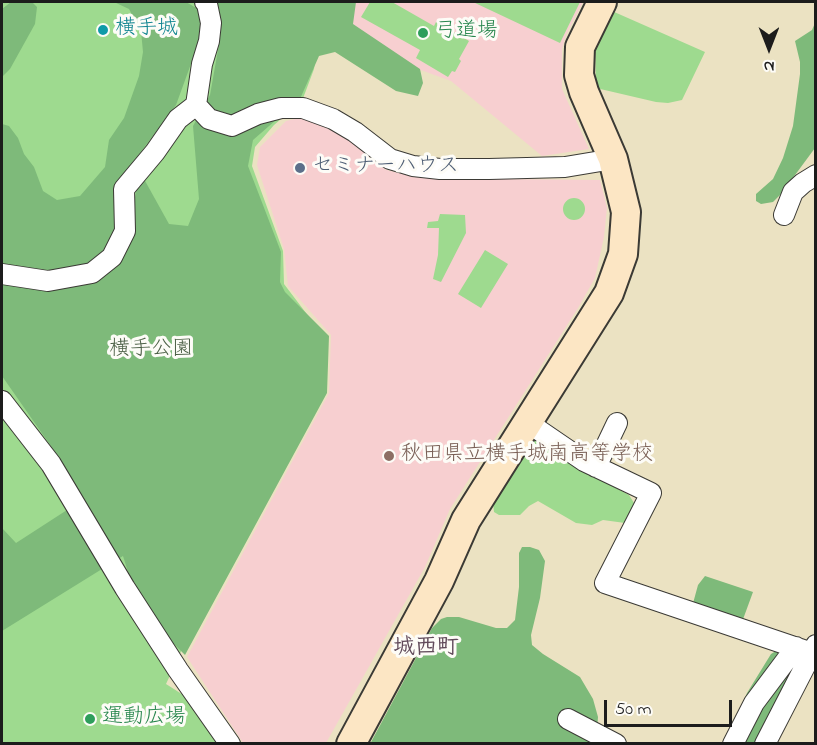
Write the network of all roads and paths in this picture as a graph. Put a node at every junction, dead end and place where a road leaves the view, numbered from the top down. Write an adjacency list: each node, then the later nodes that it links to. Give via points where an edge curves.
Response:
1 (205, 2): 3 (street, via 211,23 210,40)
2 (602, 2): 4 (street, via 580,47 579,75)
3 (196, 105): 4 (street, via 209,119 232,126 281,108 303,108 333,119 390,159 413,166 489,169 565,166); 7 (street, via 178,118 124,189 125,231 112,257 92,273 48,281)
4 (613, 159): 9 (street, via 627,212 622,254 609,293)
5 (816, 175): 6 (street, via 793,192)
6 (784, 215)
7 (2, 274)
8 (2, 400): 14 (street, via 51,464 125,588)
9 (527, 422): 11 (street); 15 (street, via 466,520 439,581)
10 (617, 423): 11 (street)
11 (596, 467): 12 (street, via 651,493 605,583)
12 (808, 648): 17 (street, via 754,703); 18 (street)
13 (568, 719): 16 (street)
14 (230, 744)
15 (351, 744)
16 (616, 744)
17 (733, 744)
18 (765, 744)

